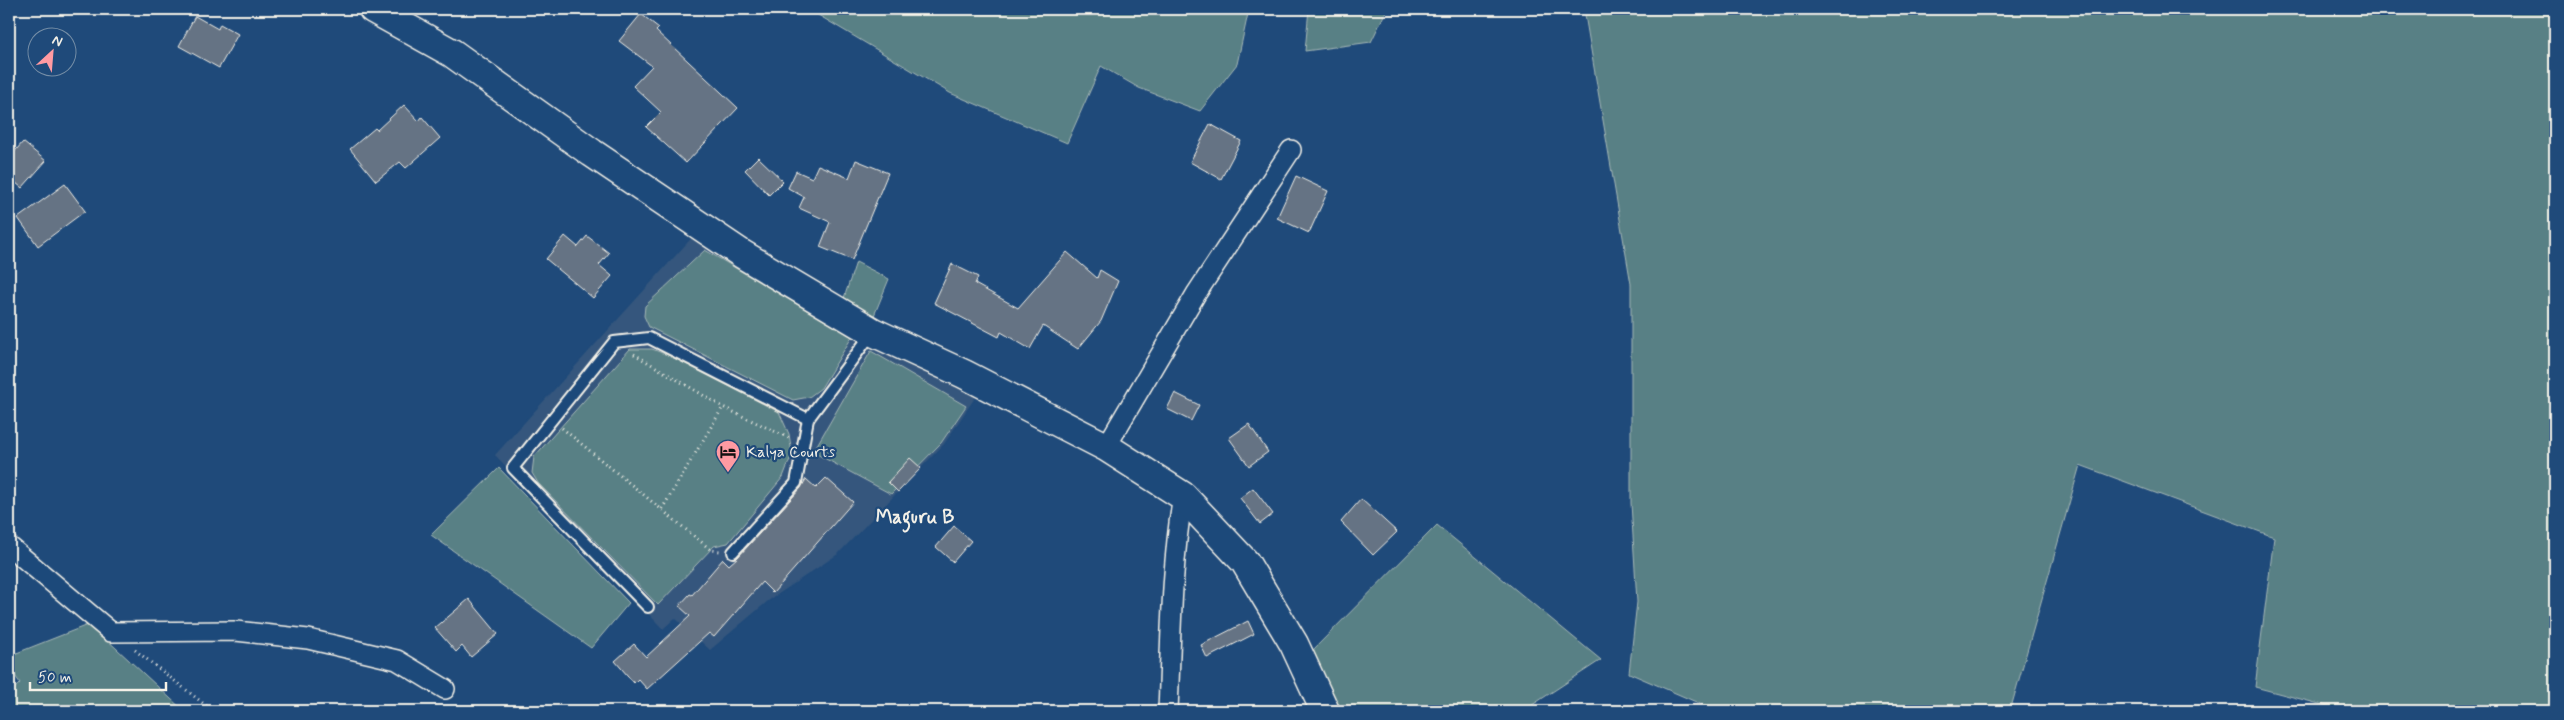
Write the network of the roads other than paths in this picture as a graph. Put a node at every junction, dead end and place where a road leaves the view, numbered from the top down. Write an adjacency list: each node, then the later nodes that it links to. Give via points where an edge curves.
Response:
1 (374, 9): 3 (street, via 452,53 742,254)
2 (1292, 150): 5 (street, via 1196,294)
3 (873, 332): 4 (lane); 5 (street, via 964,374)
4 (808, 419): 8 (lane, via 796,483); 9 (lane, via 649,338 614,342 513,468)
5 (1106, 447): 6 (street)
6 (1183, 496): 11 (street, via 1173,595); 12 (street, via 1245,562 1294,644)
7 (9, 546): 10 (street, via 111,632 236,631 308,639 397,660)
8 (733, 552)
9 (648, 608)
10 (445, 689)
11 (1168, 711)
12 (1326, 711)

